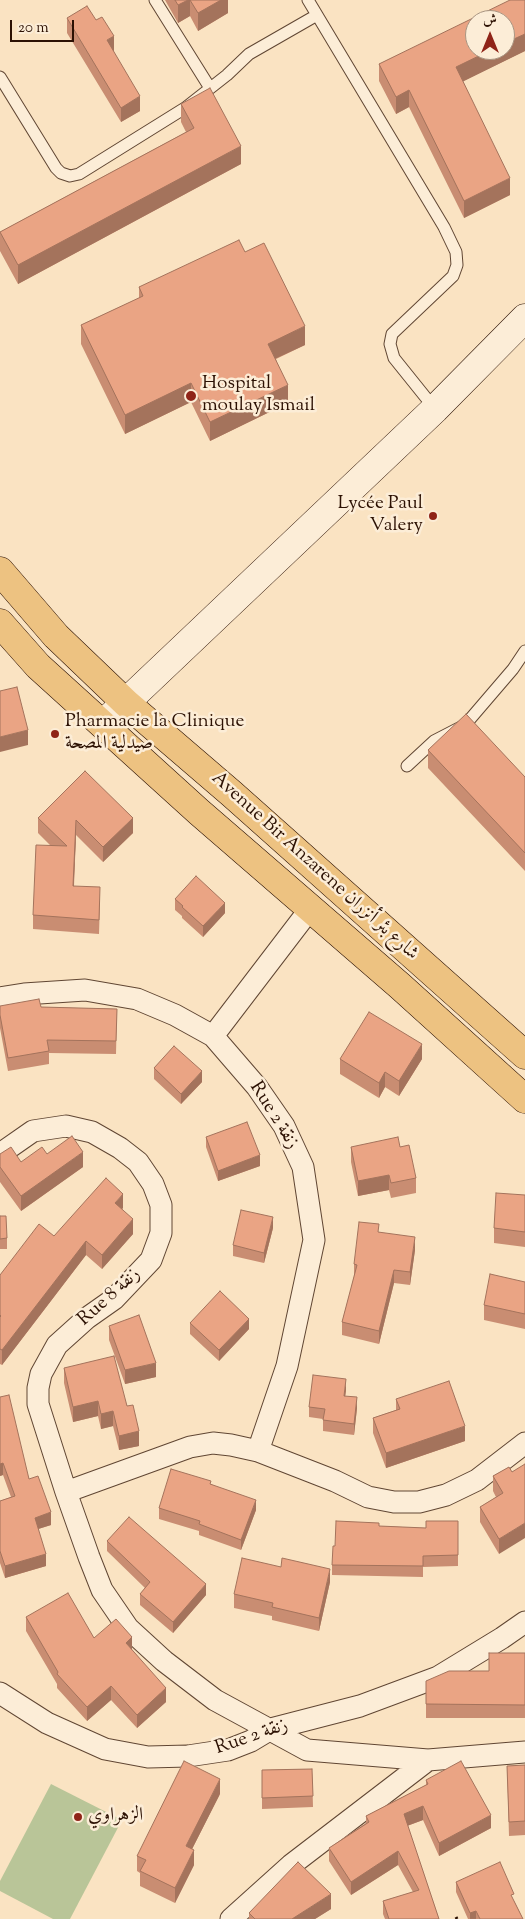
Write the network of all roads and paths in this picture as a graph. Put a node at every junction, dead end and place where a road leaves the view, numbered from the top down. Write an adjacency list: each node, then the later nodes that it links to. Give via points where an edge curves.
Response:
1 (155, 0): 5 (lane)
2 (308, 0): 3 (lane)
3 (317, 14): 5 (lane, via 249,54); 7 (lane, via 456,252 457,265 453,276 392,334 390,344 394,358)
4 (0, 77): 5 (lane, via 56,168 70,176 79,174 185,108)
5 (210, 88)
6 (525, 318): 7 (main road)
7 (435, 409): 11 (main road)
8 (0, 571): 11 (main road, Avenue Bir Anzarene شارع بئر أنزران, via 56,636)
9 (0, 623): 12 (main road, Avenue Bir Anzarene شارع بئر أنزران, via 38,666)
10 (525, 652): 13 (lane, via 465,725 434,741)
11 (126, 703): 12 (main road); 17 (main road, Avenue Bir Anzarene شارع بئر أنزران)
12 (102, 724): 14 (main road, Avenue Bir Anzarene شارع بئر أنزران)
13 (407, 766)
14 (310, 909): 16 (street); 18 (main road, Avenue Bir Anzarene شارع بئر أنزران)
15 (0, 998): 16 (street, Rue 2 زنقة, via 85,990 137,999)
16 (213, 1036): 21 (street, Rue 2 زنقة, via 257,1087 284,1126 303,1167 314,1240 287,1366)
17 (525, 1056)
18 (525, 1099)
19 (0, 1154): 22 (street, Rue 8 زنقة, via 33,1131 66,1126 92,1132 138,1162 154,1184 161,1204 161,1233 151,1260 114,1299 57,1345 41,1374 38,1404)
20 (525, 1443): 21 (street, via 477,1480 419,1502 368,1497)
21 (258, 1451): 22 (street, via 213,1443 190,1447)
22 (66, 1492): 25 (street, Rue 8 زنقة, via 102,1590 128,1628 215,1700)
23 (525, 1622): 25 (street, Rue 2 زنقة, via 438,1677 360,1706)
24 (0, 1693): 25 (street, Rue 2 زنقة, via 47,1723 106,1749 148,1757 228,1750)
25 (271, 1729): 27 (street, Rue 8 زنقة, via 307,1750)
26 (525, 1752): 27 (street, Rue 8 زنقة)
27 (428, 1760): 28 (street, via 298,1860)
28 (231, 1919)

